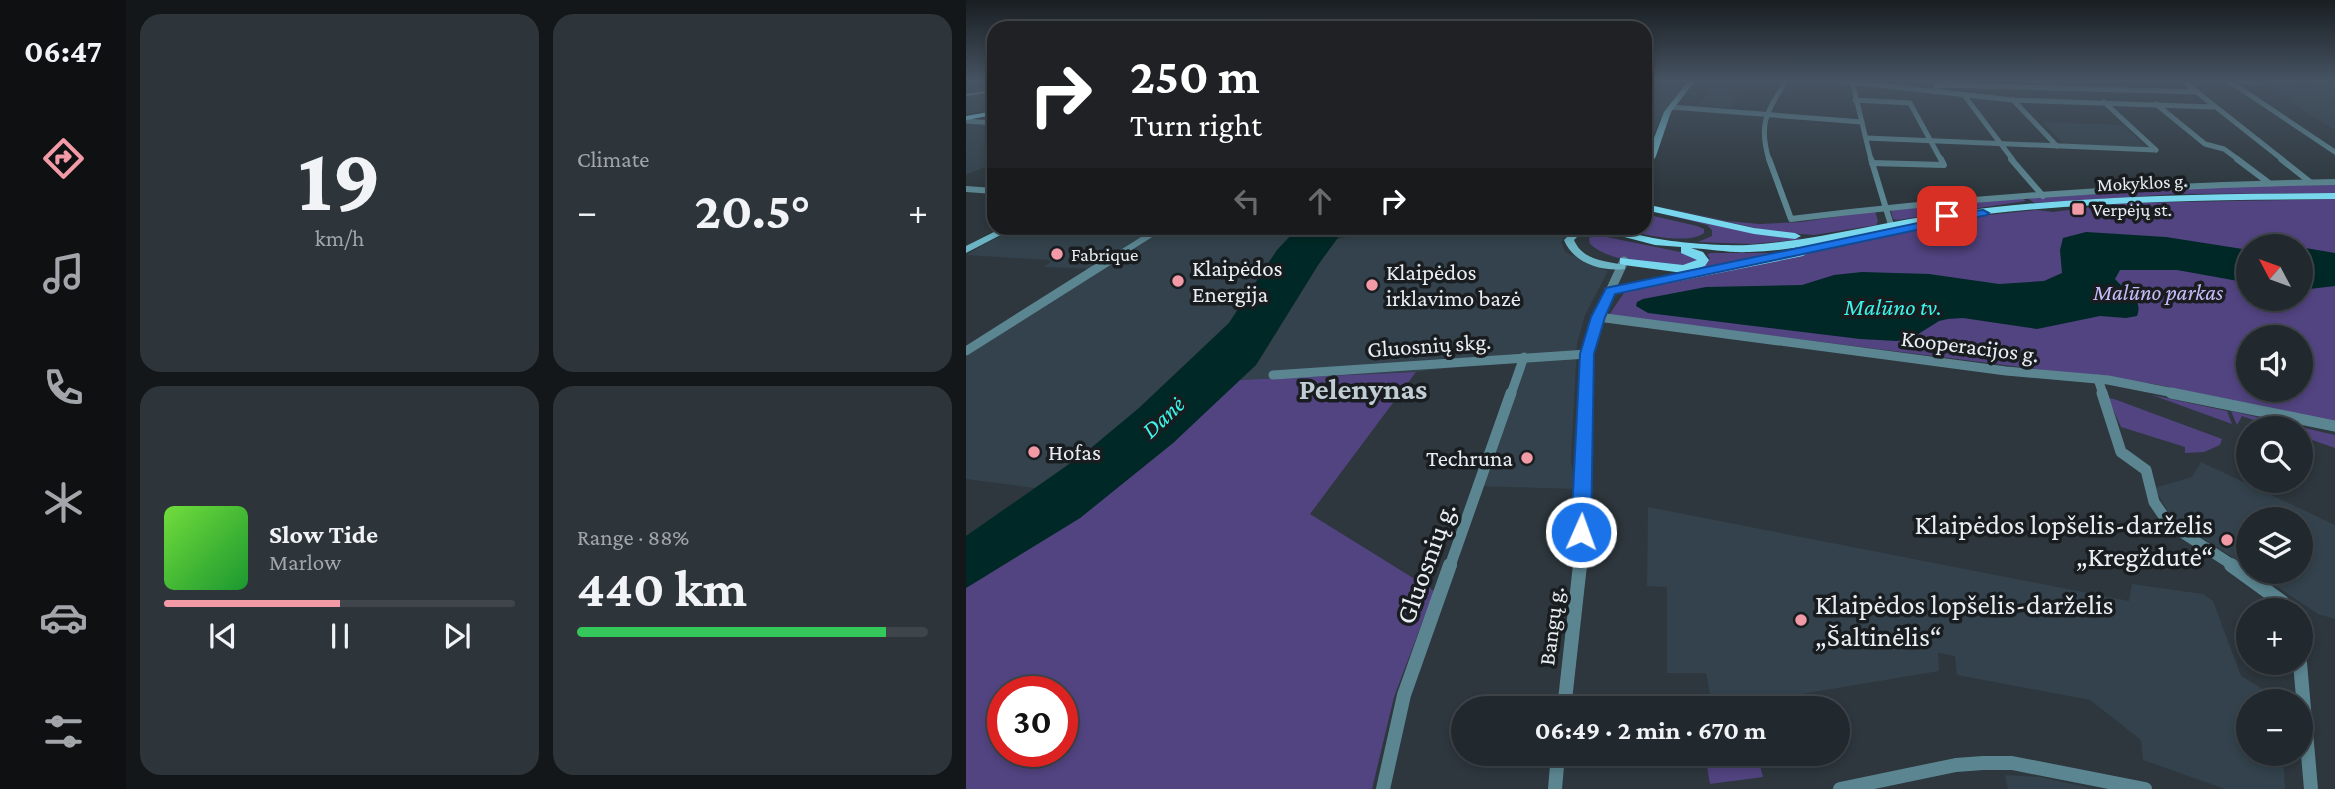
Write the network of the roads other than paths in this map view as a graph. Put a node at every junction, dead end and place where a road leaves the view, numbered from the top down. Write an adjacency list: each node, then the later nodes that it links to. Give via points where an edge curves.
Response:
1 (1666, 118): 19 (main road)
2 (1766, 118): 29 (street, via 1763,130 1791,219)
3 (1812, 118): 14 (street)
4 (1861, 118): 14 (street)
5 (1918, 118): 16 (street)
6 (1980, 118): 17 (street)
7 (2029, 118): 18 (street)
8 (2122, 118): 18 (street, via 2156,150)
9 (2174, 118): 24 (street, via 2205,144 2224,149)
10 (2227, 118): 22 (street)
11 (2284, 118): 20 (street)
12 (966, 119): 13 (street)
13 (987, 122)
14 (1862, 122): 15 (street)
15 (1866, 138): 16 (street); 21 (street)
16 (1931, 141): 17 (street); 21 (street, via 1944,166)
17 (1998, 143): 18 (street); 27 (street)
18 (2057, 146)
19 (1652, 152)
20 (2335, 152)
21 (1872, 163): 29 (street)
22 (2311, 182): 23 (street); 24 (street)
23 (2335, 182)
24 (2269, 183): 27 (street)
25 (966, 189): 26 (street)
26 (987, 190)
27 (2043, 196): 29 (street)
28 (2335, 196): 32 (main road, Mokyklos g., via 2126,200 1983,213)
29 (1884, 208): 32 (street)
30 (1652, 209): 38 (main road, via 1764,233)
31 (1652, 214): 39 (main road, via 1703,226 1709,233 1698,240)
32 (1896, 228): 38 (main road, Mokyklos g.)
33 (995, 235): 40 (main road)
34 (1150, 235): 45 (street)
35 (1574, 235): 41 (main road, via 1569,240 1574,251 1593,262)
36 (1584, 235): 41 (main road, via 1581,240 1586,249)
37 (1624, 235): 39 (main road, Mokyklos g.)
38 (1834, 240): 39 (main road, Mokyklos g., via 1775,250); 42 (main road)
39 (1655, 242): 41 (main road, via 1692,251 1703,260 1685,269)
40 (966, 250)
41 (1622, 264): 42 (main road); 43 (street, Bangų g.)
42 (1689, 275): 43 (main road)
43 (1610, 291): 44 (street, Bangų g.)
44 (1598, 317): 46 (street, Bangų g.); 49 (street, Kooperacijos g.)
45 (966, 351)
46 (1587, 354): 47 (street, Gluosnių skg.); 53 (street, Bangų g., via 1580,579)
47 (1524, 358): 48 (street, Gluosnių skg.); 55 (street, Gluosnių g., via 1404,695)
48 (1273, 375)
49 (2098, 379): 50 (street, Kooperacijos g.); 51 (street, via 2121,452 2146,470 2154,502 2169,524)
50 (2335, 426)
51 (2277, 598)
52 (2301, 675): 59 (street)
53 (1566, 696)
54 (1557, 766): 56 (street)
55 (1383, 789)
56 (1555, 789)
57 (1840, 789): 58 (street, via 1956,765 2012,763)
58 (2145, 789)
59 (2311, 789)

